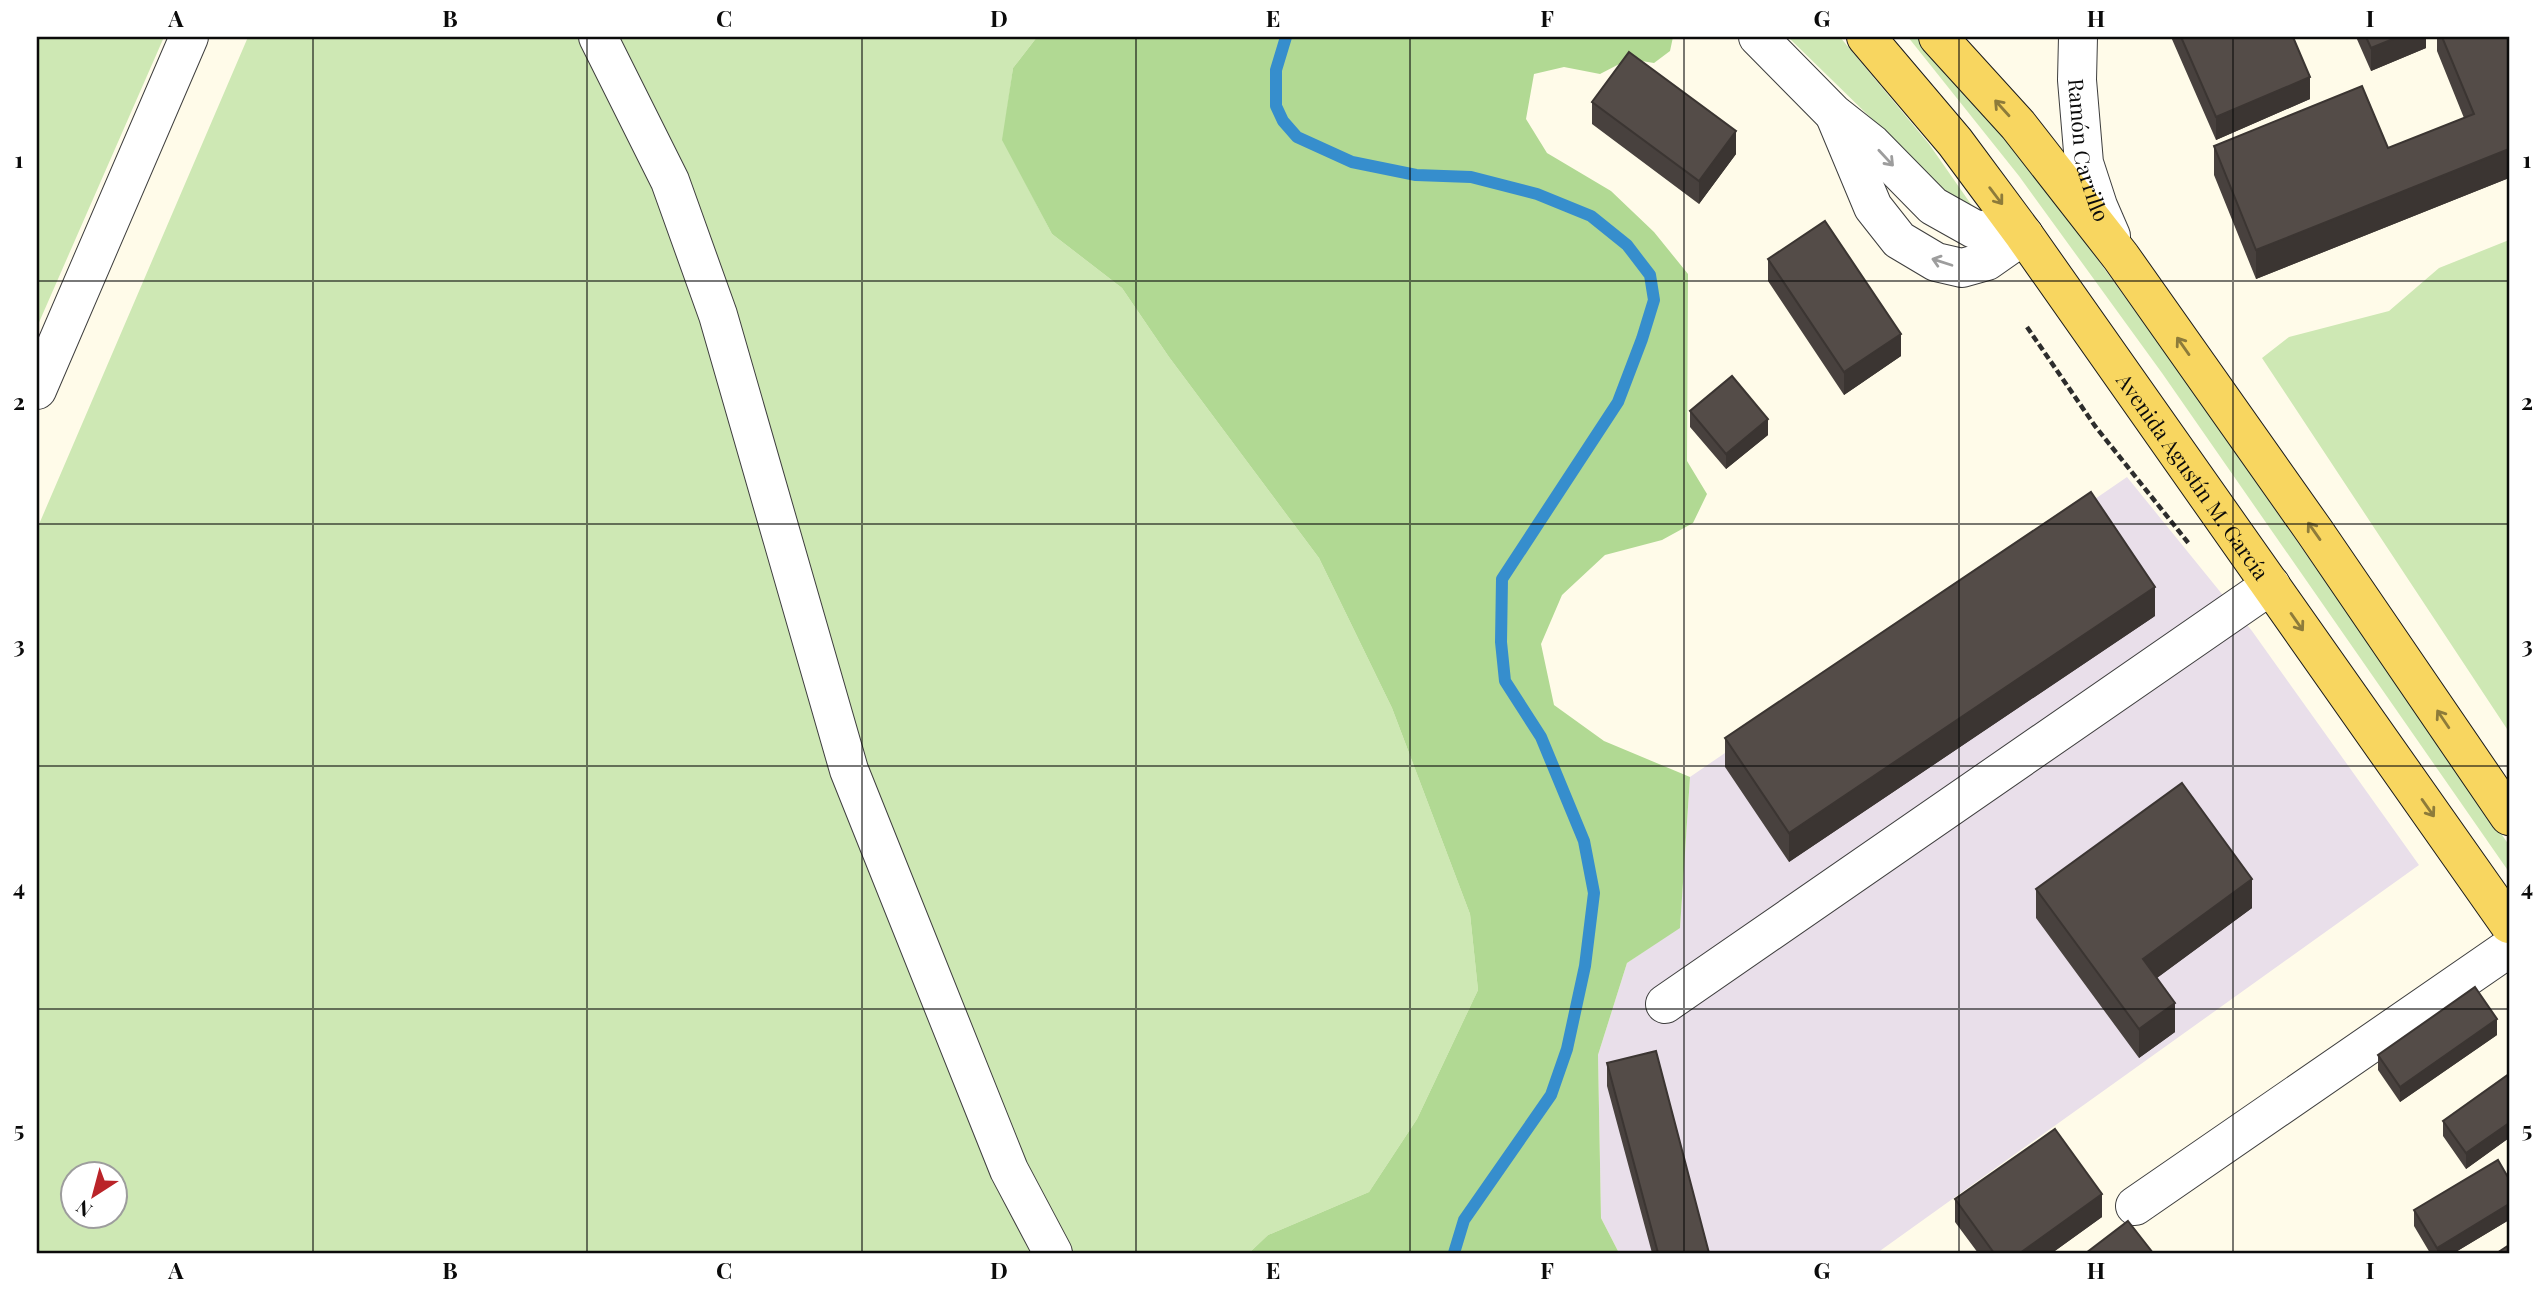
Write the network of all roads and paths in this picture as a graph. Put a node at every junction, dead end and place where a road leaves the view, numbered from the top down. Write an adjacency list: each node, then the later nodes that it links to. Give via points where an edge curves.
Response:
1 (188, 37): 11 (street)
2 (598, 37): 18 (street, via 670,181 718,315 849,770 1009,1170)
3 (1758, 37): 9 (street, via 1933,206 1974,229)
4 (1866, 37): 9 (main road, Avenida Agustín M. García, one-way to 9, via 1955,142)
5 (1938, 37): 10 (main road, one-way to 5, via 2018,125)
6 (2048, 37): 8 (street)
7 (2078, 37): 8 (street, Ramón Carrillo)
8 (2077, 80): 10 (street, Ramón Carrillo, via 2084,163)
9 (2024, 235): 12 (main road, Avenida Agustín M. García)
10 (2121, 257): 13 (main road, one-way to 10)
11 (37, 390)
12 (2271, 585): 14 (main road, Avenida Agustín M. García, one-way to 14); 16 (street)
13 (2509, 816)
14 (2509, 923)
15 (2509, 948): 17 (street)
16 (1665, 1004)
17 (2136, 1206)
18 (1053, 1253)

